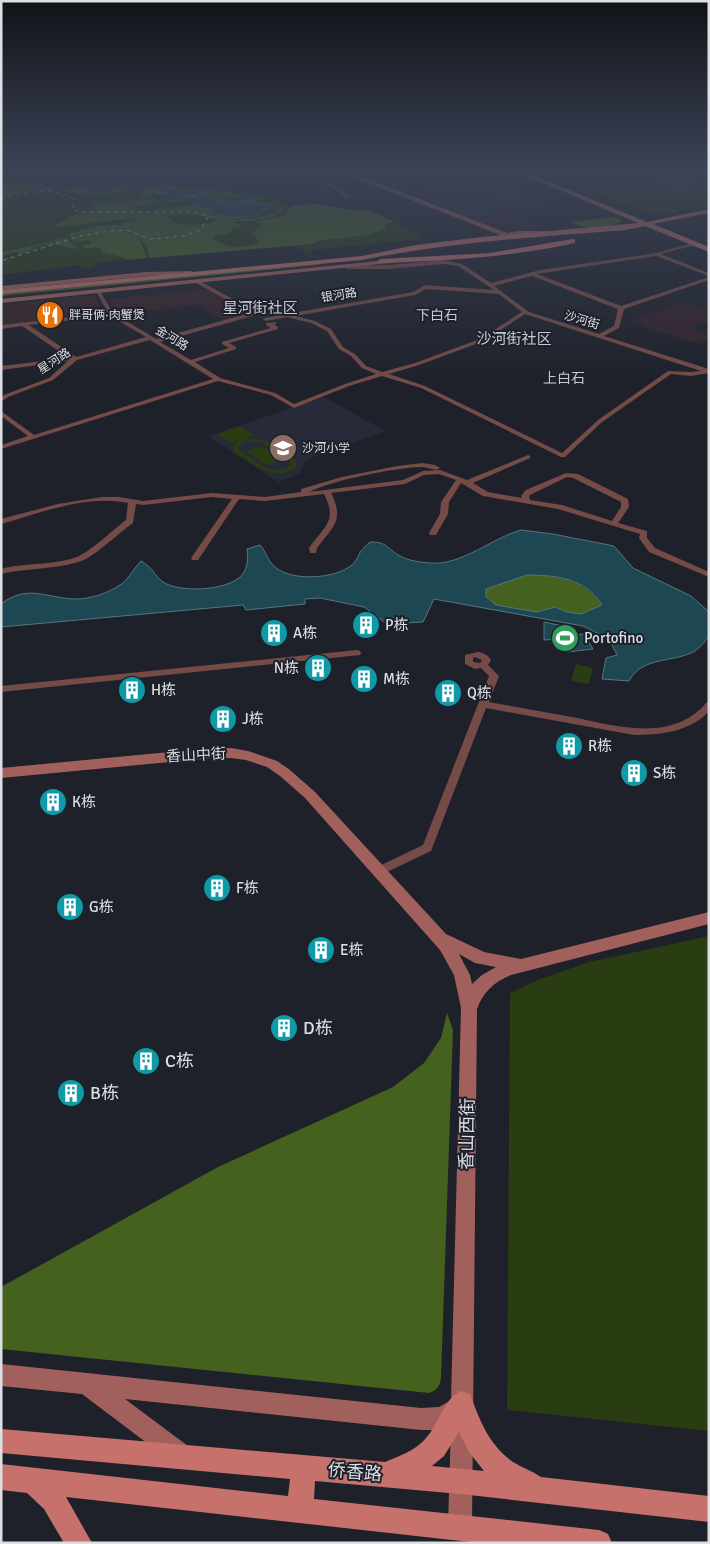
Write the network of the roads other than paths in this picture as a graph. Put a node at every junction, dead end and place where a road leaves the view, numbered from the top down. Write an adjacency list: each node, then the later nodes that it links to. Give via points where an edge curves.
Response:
1 (485, 239): 9 (main road, via 416,247)
2 (593, 239): 11 (main road)
3 (682, 239): 5 (main road)
4 (689, 239): 5 (main road)
5 (693, 241): 6 (main road); 7 (main road); 8 (street)
6 (709, 244)
7 (709, 250)
8 (656, 254): 14 (street); 15 (street)
9 (363, 260): 10 (main road); 13 (main road); 20 (main road)
10 (406, 261): 11 (main road); 12 (street)
11 (460, 261): 12 (street); 19 (street, 沙河街)
12 (346, 267): 16 (street)
13 (192, 273): 17 (main road); 18 (street, via 146,274)
14 (532, 274): 19 (street); 26 (street)
15 (709, 276): 26 (street)
16 (198, 282): 20 (main road); 22 (street); 28 (street)
17 (81, 284): 18 (main road); 21 (main road)
18 (36, 285): 21 (street)
19 (491, 285): 23 (street, 沙河街)
20 (133, 286): 24 (main road)
21 (1, 290)
22 (97, 292): 24 (main road); 25 (street); 29 (street, 金河路)
23 (500, 292): 27 (street, 沙河街); 30 (street, 银河路, via 429,287 415,293)
24 (56, 293): 25 (main road)
25 (1, 300)
26 (621, 308): 34 (street, via 617,327)
27 (525, 312): 34 (street, 沙河街); 40 (street, 金河路, via 482,340)
28 (255, 313): 31 (street); 35 (street, 星河路)
29 (111, 314): 32 (street); 35 (street, 金河路)
30 (286, 315): 31 (street, 银河路); 40 (street, via 329,330 341,348)
31 (266, 319): 37 (street, via 276,328 224,343 234,348)
32 (23, 324): 33 (street); 36 (street)
33 (1, 327)
34 (600, 336): 39 (street, 沙河街)
35 (153, 340): 36 (street, 星河路); 37 (street, 金河路)
36 (75, 359): 38 (street); 42 (street, 星河路, via 51,380)
37 (190, 362): 41 (street, 金河路)
38 (1, 368)
39 (709, 371): 40 (street, via 691,374 670,372 600,421 562,456 423,387)
40 (379, 375): 41 (street, 金河路, via 294,406 273,394)
41 (218, 379): 44 (street)
42 (1, 400)
43 (1, 413): 44 (street)
44 (33, 437): 45 (street)
45 (1, 447)
46 (528, 457): 48 (street)
47 (440, 472): 48 (street); 49 (street, via 423,473 405,482); 50 (street, via 430,466 411,466 320,484)
48 (463, 481): 52 (street, via 486,494); 56 (street, via 445,502 444,514)
49 (326, 491): 50 (street); 57 (street, via 334,503 336,514)
50 (302, 494): 51 (street, via 265,499)
51 (236, 498): 53 (street, via 205,496); 58 (street)
52 (526, 500): 55 (street); 55 (street, via 528,492 566,475 575,476 625,501 625,507)
53 (132, 503): 54 (street, via 118,498 85,502); 59 (street, via 130,521 83,557)
54 (1, 522)
55 (614, 523): 60 (street, via 644,532 643,538 652,550)
56 (433, 533)
57 (313, 552)
58 (195, 558)
59 (1, 572)
60 (709, 575)
61 (357, 653): 63 (street)
62 (482, 666): 64 (street, via 494,676)
63 (1, 688)
64 (483, 704): 65 (street, via 634,732 681,725 696,718); 67 (street, via 427,848)
65 (709, 705)
66 (1, 772): 67 (street, 香山中街, via 212,753 248,756 265,761 285,773 310,795)
67 (379, 871): 69 (street, 香山中街)
68 (709, 918): 70 (street, 香山西街)
69 (438, 934): 70 (street, 香山中街, via 481,958); 71 (street, 香山中街, via 462,975)
70 (525, 964): 71 (street, 香山西街, via 485,980 474,994)
71 (469, 1009): 74 (street, 香山西街)
72 (1, 1375): 73 (street)
73 (85, 1383): 74 (street, via 436,1420 445,1417); 76 (street)
74 (461, 1403): 78 (main road, via 430,1454 407,1468); 81 (street, 香山西街); 82 (main road, via 474,1440 487,1456 511,1475)
75 (1, 1440): 76 (main road, 侨香路)
76 (182, 1456): 77 (main road, 侨香路)
77 (304, 1467): 78 (main road, 侨香路); 83 (main road)
78 (382, 1474): 81 (main road, 侨香路)
79 (1, 1477): 80 (main road)
80 (31, 1479): 83 (main road); 86 (main road, via 53,1500)
81 (460, 1481): 82 (main road, 侨香路); 85 (street, 香山西街)
82 (546, 1491): 84 (main road, 侨香路)
83 (300, 1509): 85 (main road)
84 (709, 1509)
85 (460, 1526): 87 (main road)
86 (79, 1543)
87 (599, 1543)

